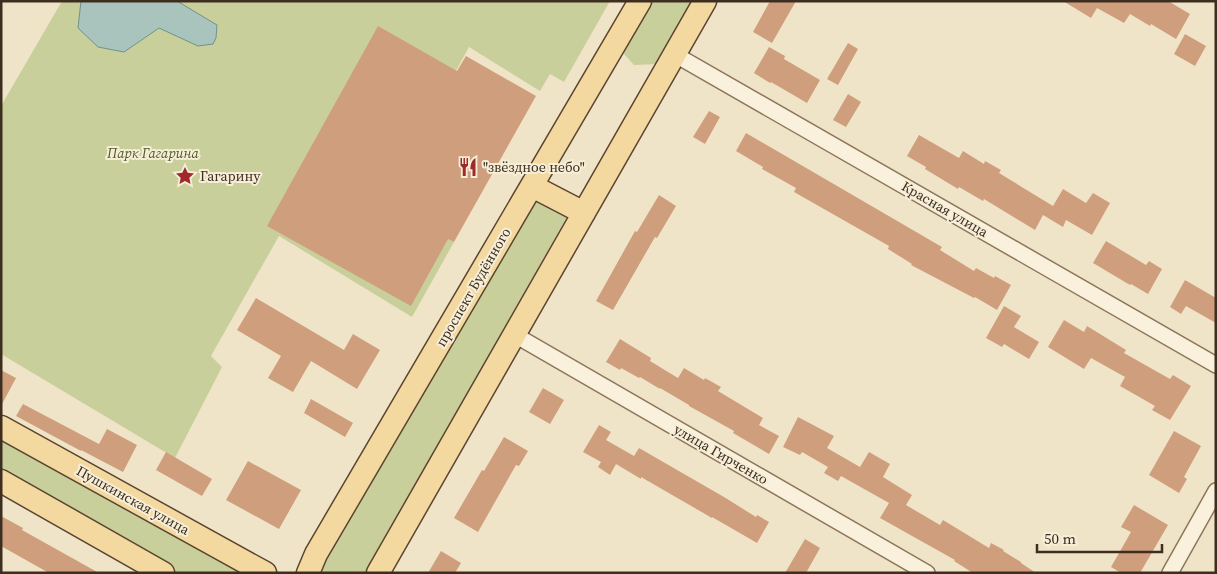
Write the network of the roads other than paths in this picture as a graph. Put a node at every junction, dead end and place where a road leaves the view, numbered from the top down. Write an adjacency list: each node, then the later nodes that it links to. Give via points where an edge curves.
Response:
1 (640, 1): 4 (main road, проспект Будённого)
2 (704, 1): 3 (main road)
3 (674, 54): 5 (main road); 7 (street, Красная улица)
4 (532, 186): 5 (main road); 13 (main road, проспект Будённого, via 316,554)
5 (584, 213): 6 (main road)
6 (515, 335): 14 (main road); 15 (street, улица Гирченко)
7 (1216, 365)
8 (1, 427): 12 (main road, Пушкинская улица)
9 (1, 481): 11 (main road)
10 (1216, 491): 16 (street)
11 (163, 573)
12 (265, 573)
13 (308, 573)
14 (378, 573)
15 (928, 573)
16 (1170, 573)

